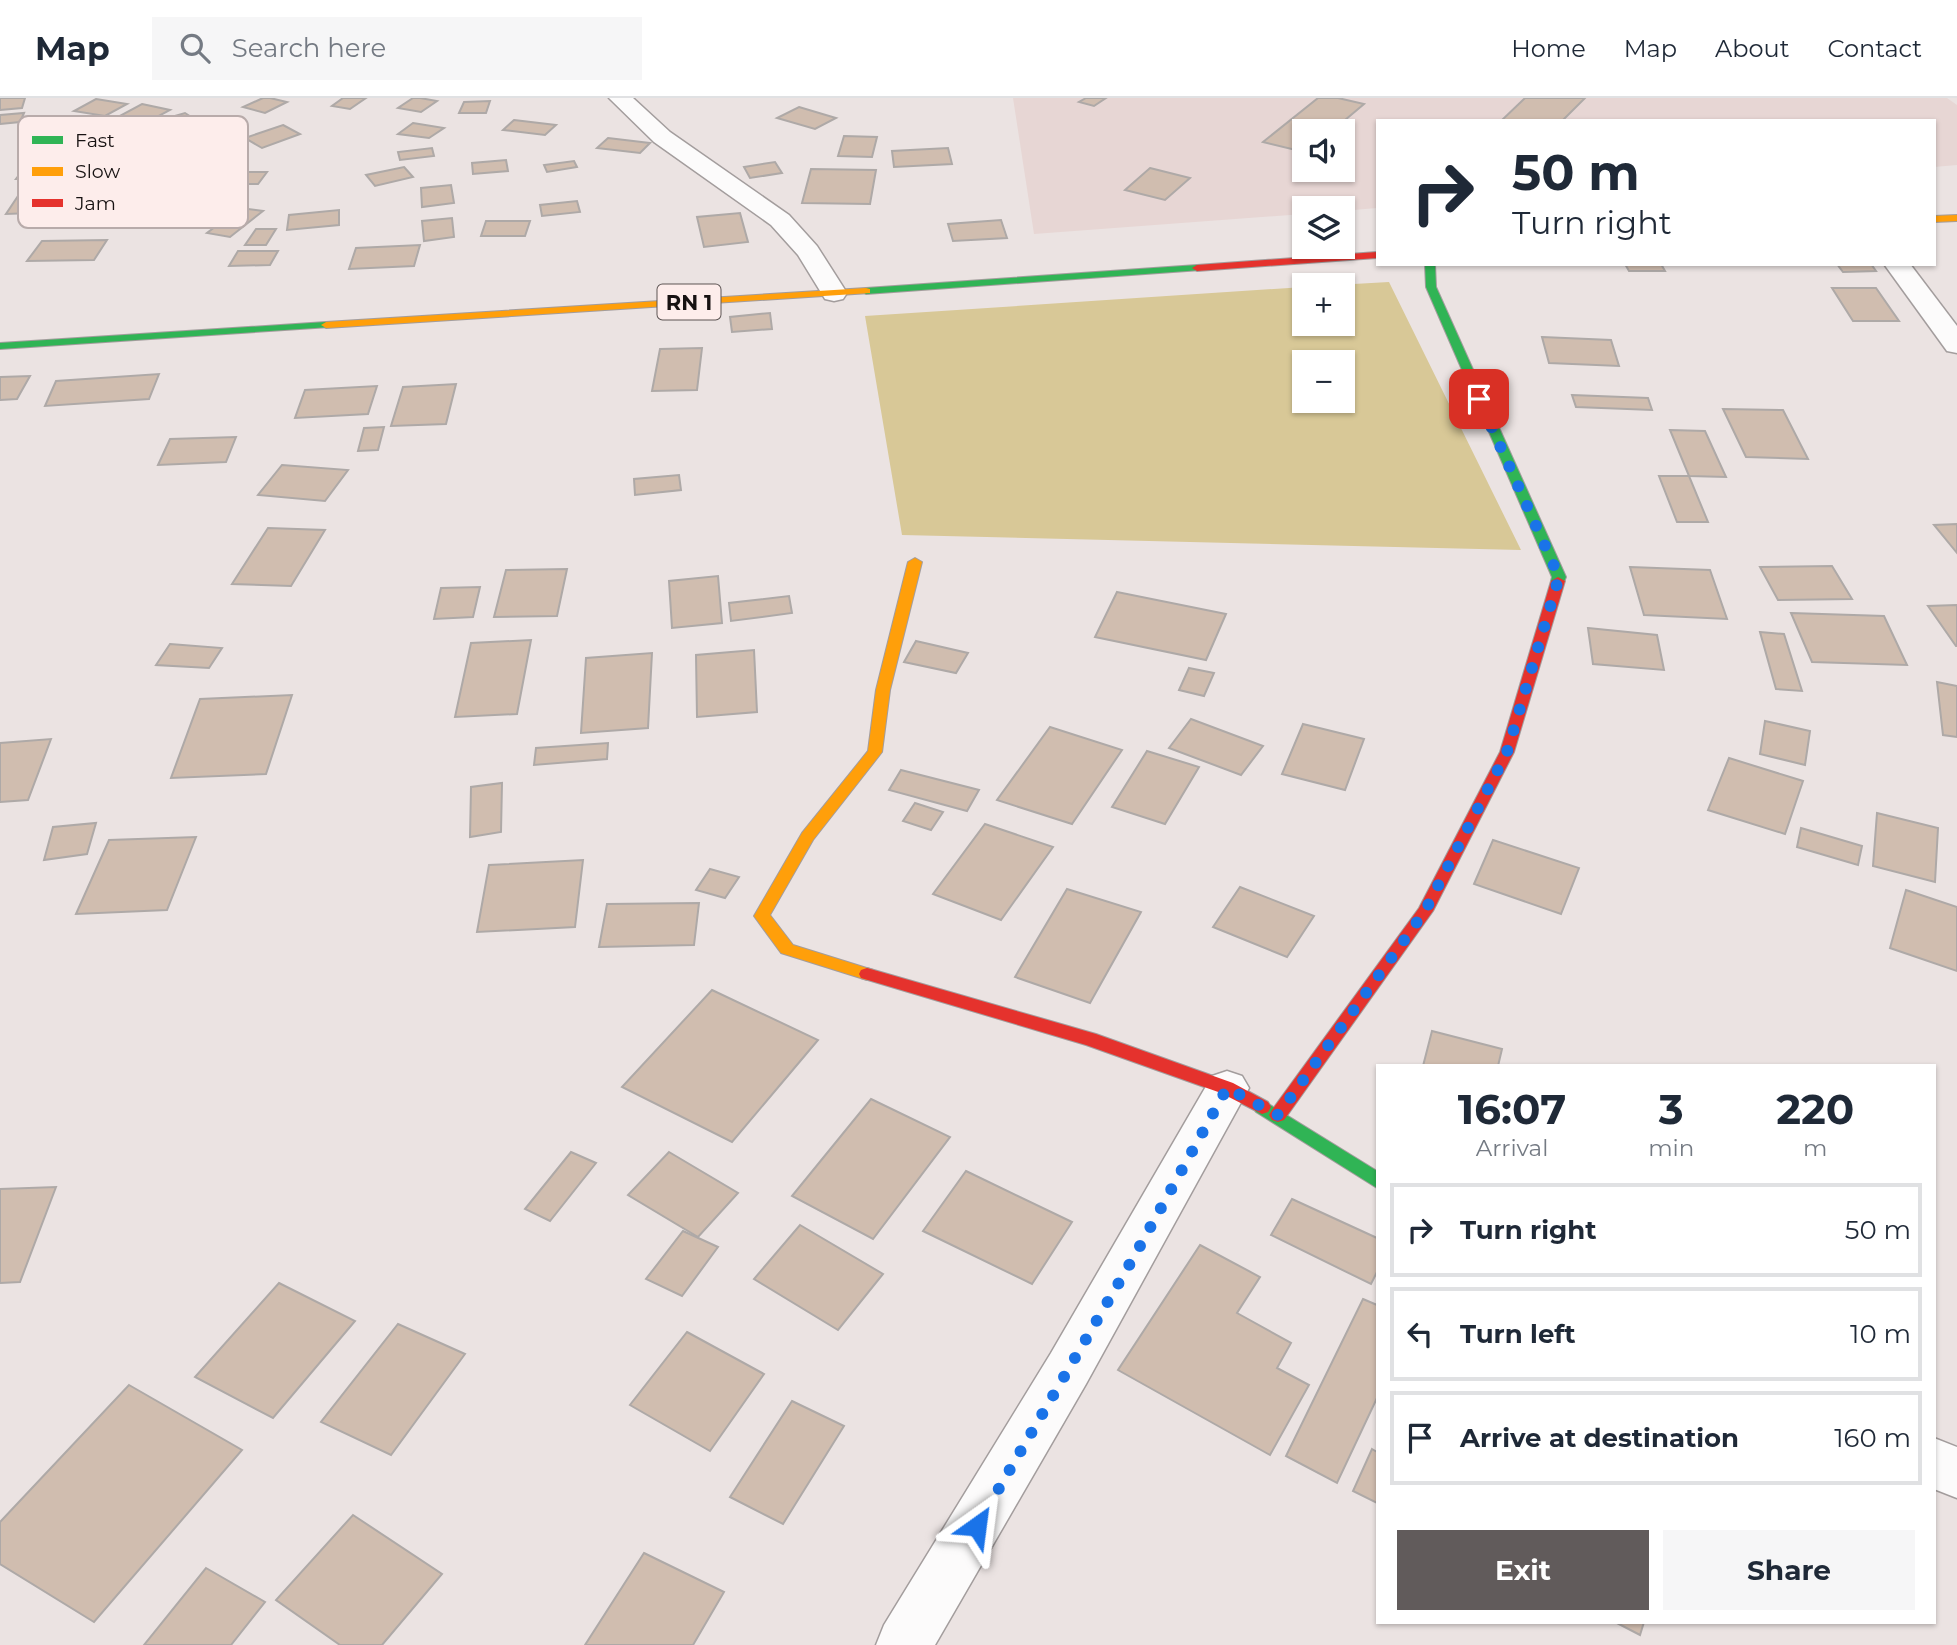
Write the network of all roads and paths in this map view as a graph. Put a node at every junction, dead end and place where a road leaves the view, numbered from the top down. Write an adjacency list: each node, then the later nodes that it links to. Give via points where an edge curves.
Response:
1 (620, 98): 7 (street, via 662,137 780,220 808,251)
2 (1957, 218): 3 (street)
3 (1936, 219)
4 (1376, 255): 7 (street, RN 1)
5 (1430, 266): 12 (street, via 1430,287 1559,577 1507,752 1425,911)
6 (1898, 266): 8 (street)
7 (834, 293): 9 (street, RN 1)
8 (1957, 345)
9 (0, 346)
10 (915, 562): 11 (street, via 883,690 875,752 807,837 762,916 787,949 1090,1039)
11 (1227, 1088): 12 (street); 16 (street, via 1034,1431)
12 (1278, 1115): 13 (street)
13 (1376, 1179)
14 (1936, 1463): 15 (street)
15 (1957, 1474)
16 (904, 1645)

